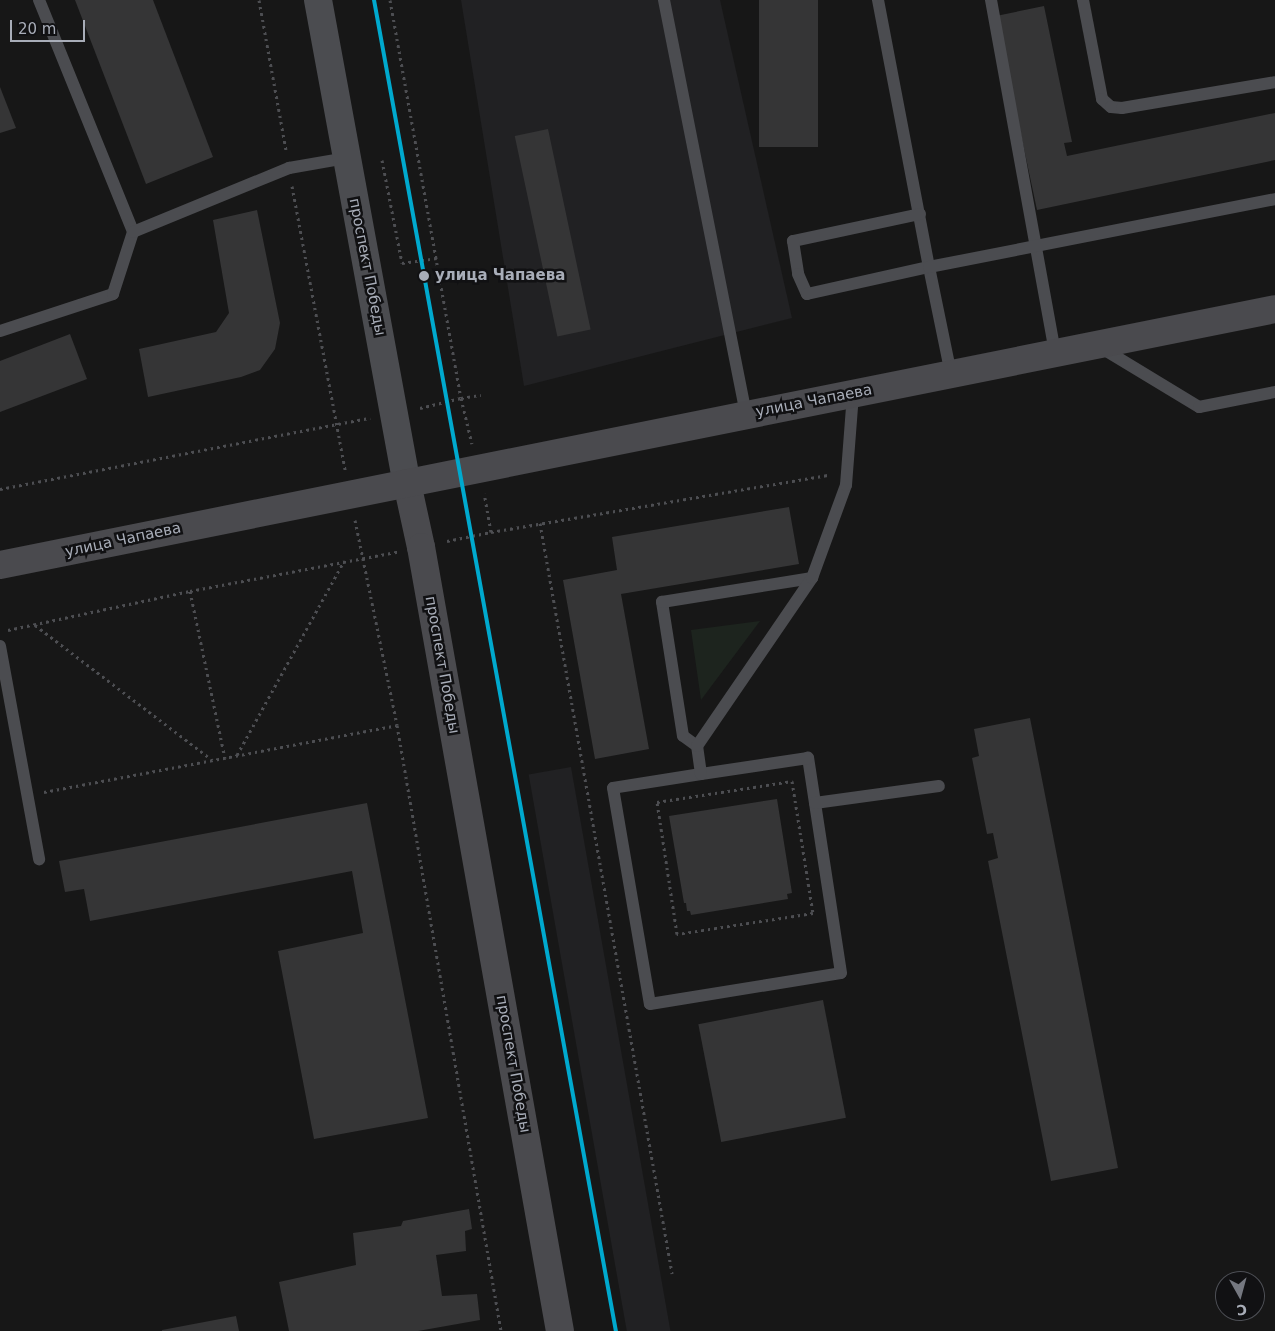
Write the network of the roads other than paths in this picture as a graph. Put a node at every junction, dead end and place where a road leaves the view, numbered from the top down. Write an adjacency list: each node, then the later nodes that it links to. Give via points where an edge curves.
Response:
1 (39, 0): 11 (lane)
2 (318, 0): 8 (street, проспект Победы)
3 (664, 0): 21 (lane)
4 (878, 0): 10 (lane)
5 (990, 0): 12 (lane)
6 (1083, 0): 7 (lane, via 1102,99 1111,107 1122,108)
7 (1275, 82)
8 (347, 158): 11 (lane, via 289,168); 22 (street, проспект Победы)
9 (1275, 199): 12 (lane)
10 (920, 214): 13 (lane); 13 (lane, via 793,241 798,274 807,294)
11 (133, 232): 15 (lane, via 114,294)
12 (1036, 247): 13 (lane); 17 (lane)
13 (929, 267): 18 (lane)
14 (1275, 309): 16 (main road, улица Чапаева)
15 (0, 331)
16 (1096, 345): 17 (main road, улица Чапаева); 19 (lane, via 1199,407)
17 (1055, 353): 18 (main road, улица Чапаева)
18 (951, 374): 20 (main road, улица Чапаева)
19 (1275, 392)
20 (853, 394): 21 (main road, улица Чапаева); 24 (lane, via 846,485)
21 (746, 415): 22 (main road, улица Чапаева)
22 (407, 482): 23 (main road, улица Чапаева); 31 (main road, проспект Победы)
23 (0, 565)
24 (812, 578): 26 (lane); 26 (lane, via 662,602 683,736)
25 (0, 646): 30 (lane)
26 (697, 746): 27 (lane)
27 (701, 774): 29 (lane, via 808,758); 29 (lane, via 613,788 650,1004 841,972)
28 (939, 786): 29 (lane)
29 (815, 804)
30 (39, 859)
31 (560, 1331)

